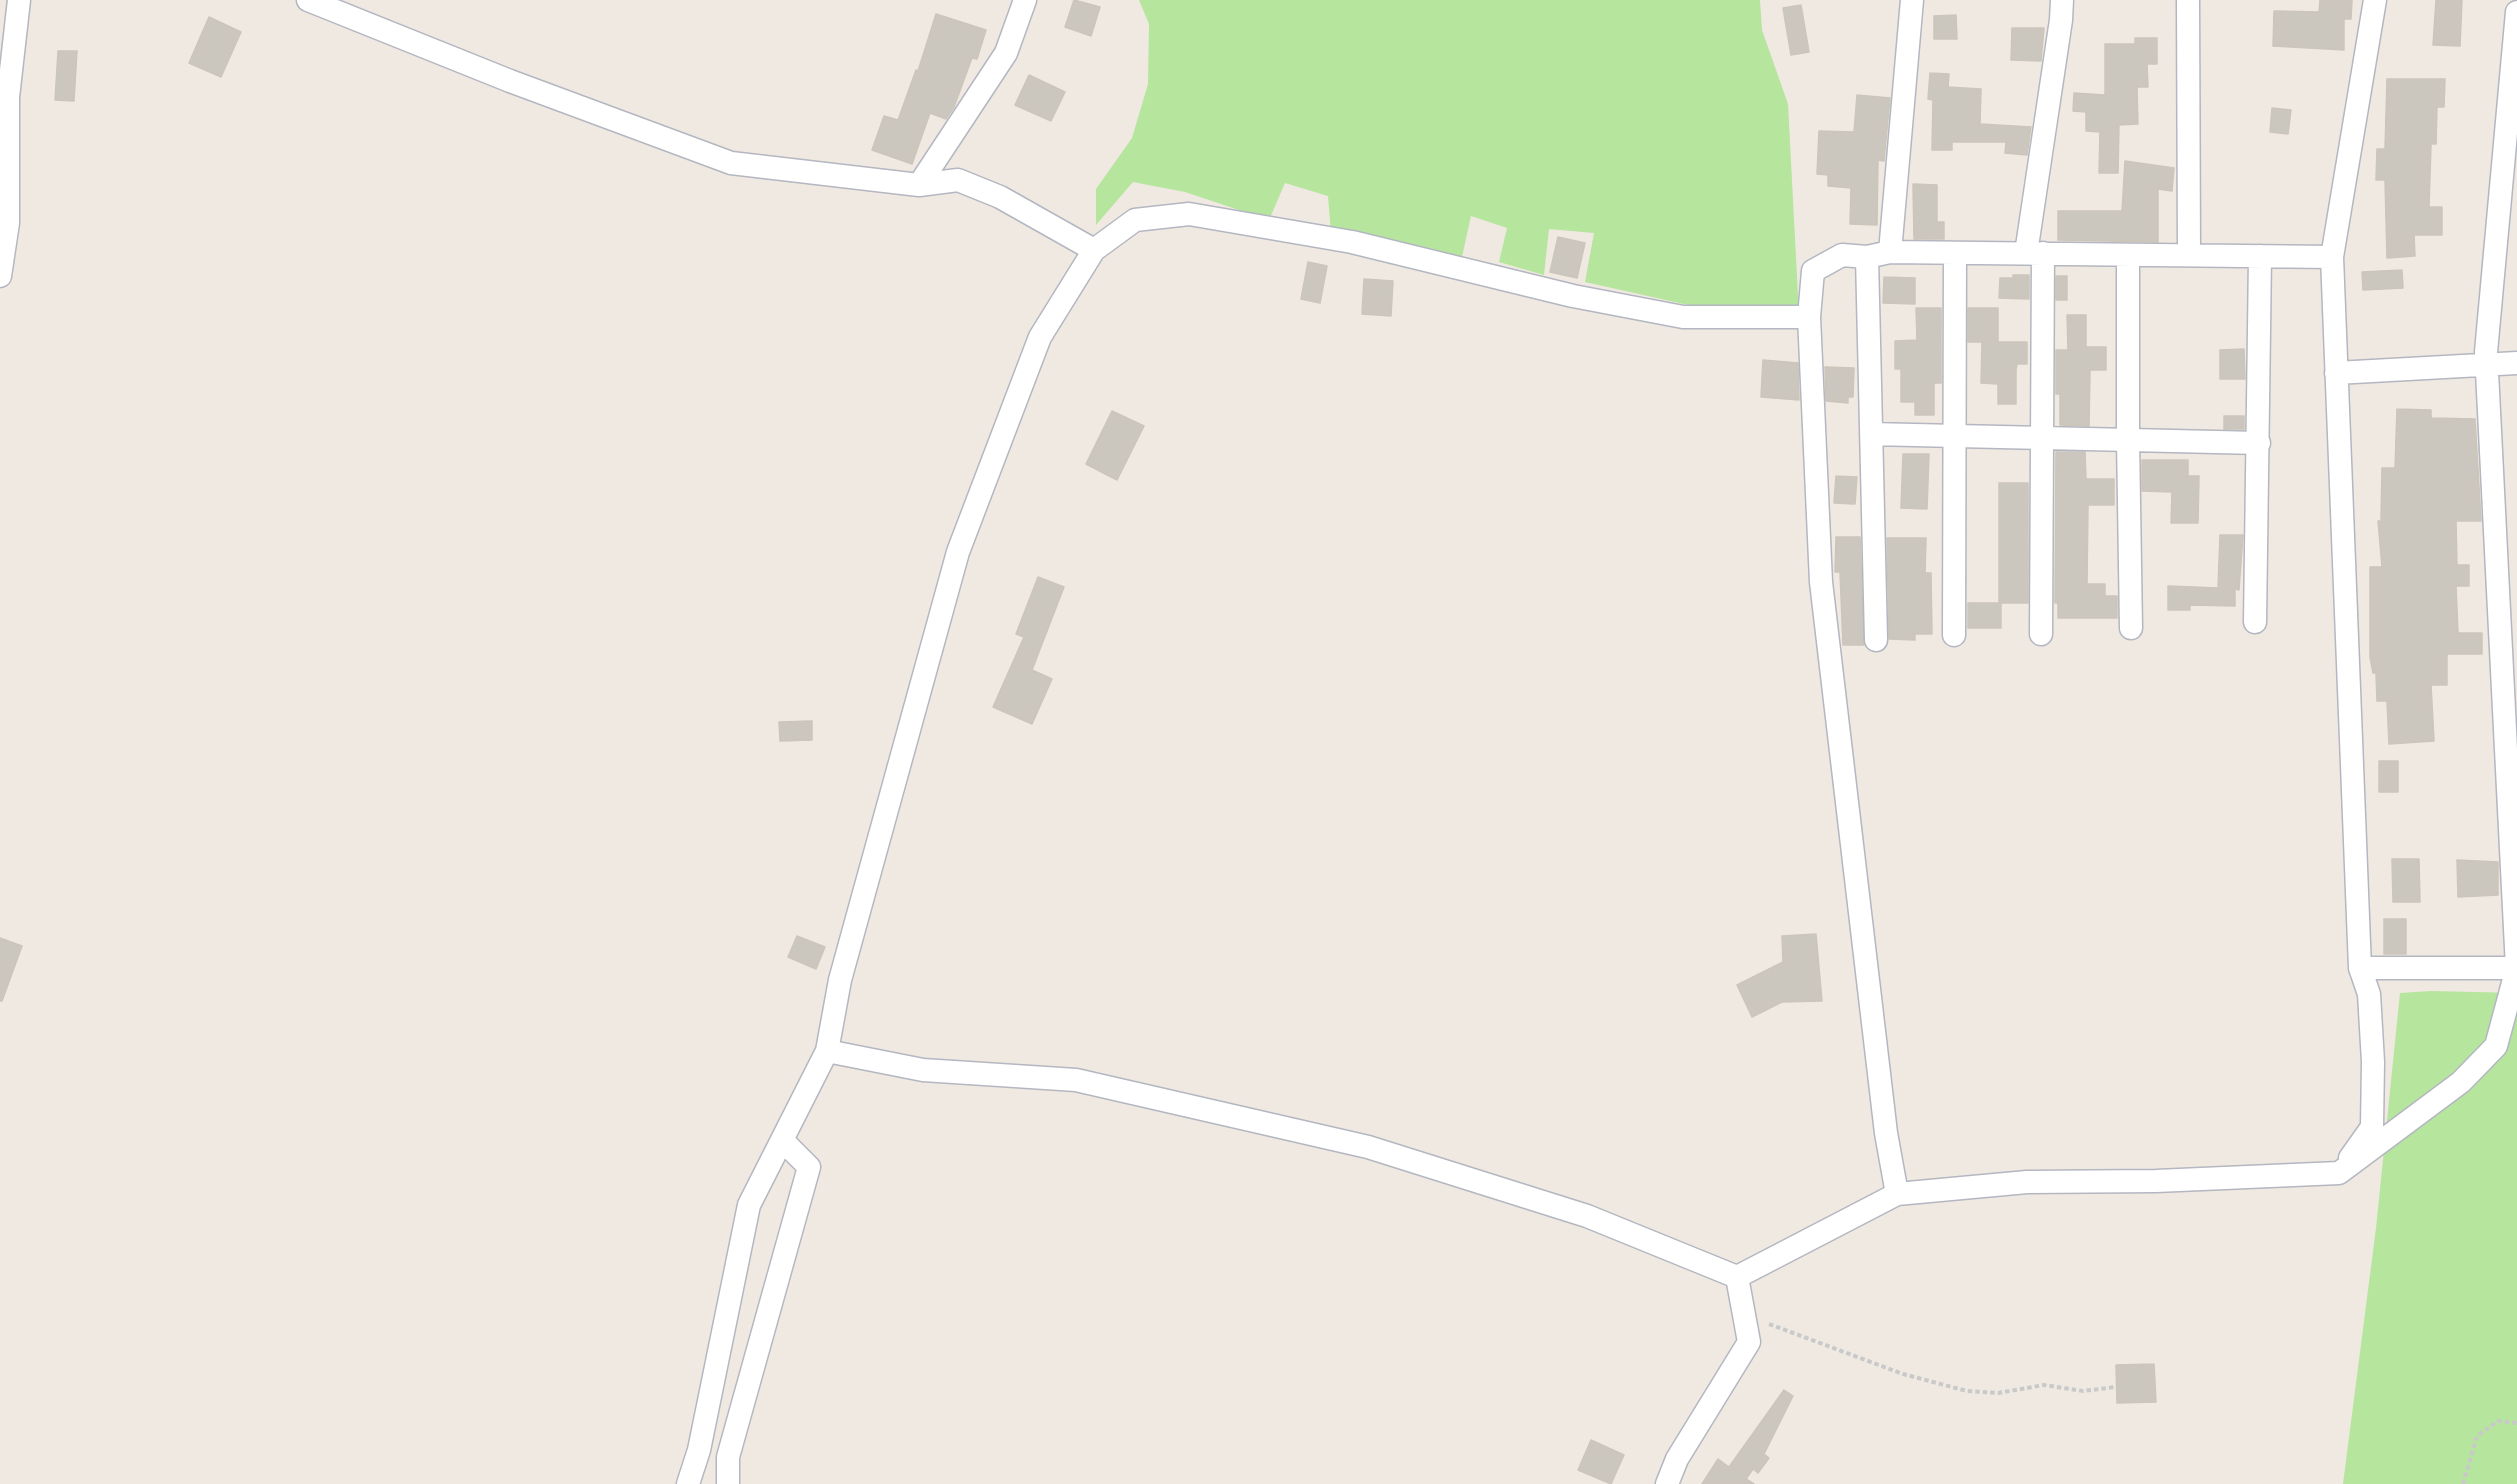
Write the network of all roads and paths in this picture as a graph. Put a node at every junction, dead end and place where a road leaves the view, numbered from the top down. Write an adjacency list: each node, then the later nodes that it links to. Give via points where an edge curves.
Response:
1 (19, 0): 19 (street, via 8,98 8,223)
2 (308, 0): 9 (street, via 731,163)
3 (1025, 0): 9 (street, via 1005,53)
4 (1912, 0): 11 (street)
5 (2062, 0): 13 (street)
6 (2188, 0): 15 (street)
7 (2375, 0): 18 (street)
8 (2517, 12): 22 (street)
9 (919, 185): 10 (street, via 958,180 1000,197)
10 (1094, 250): 20 (street, via 1135,220 1189,214 1353,242 1573,296 1683,317); 36 (street, via 1040,337 958,552 840,980)
11 (1890, 252): 12 (street); 17 (street)
12 (1955, 253): 13 (street); 25 (street)
13 (2034, 254): 14 (street); 26 (street)
14 (2128, 255): 15 (street); 27 (street)
15 (2189, 255): 16 (street)
16 (2260, 256): 18 (street); 28 (street)
17 (1867, 257): 20 (street, via 1842,255 1813,271); 24 (street)
18 (2332, 257): 23 (street)
19 (0, 276)
20 (1809, 317): 39 (street, via 1821,582 1886,1133)
21 (2517, 363): 22 (street)
22 (2487, 364): 23 (street); 35 (street)
23 (2336, 373): 34 (street)
24 (1871, 434): 25 (street); 33 (street)
25 (1953, 436): 26 (street); 32 (street)
26 (2041, 438): 27 (street); 31 (street)
27 (2128, 440): 28 (street); 30 (street)
28 (2259, 443): 29 (street)
29 (2255, 622)
30 (2132, 628)
31 (2041, 634)
32 (1954, 635)
33 (1876, 640)
34 (2360, 968): 35 (street); 38 (street, via 2369,994 2373,1127)
35 (2517, 968): 38 (street, via 2496,1046 2461,1082)
36 (827, 1051): 37 (street); 40 (street, via 923,1070 1076,1080 1368,1147 1587,1216)
37 (782, 1140): 44 (street, via 749,1205 699,1450); 45 (street, via 810,1167 728,1457)
38 (2339, 1173): 39 (street, via 2027,1182)
39 (1897, 1194): 40 (street)
40 (1737, 1277): 41 (street)
41 (1745, 1317): 42 (path, via 1903,1374 1967,1391 1998,1393 2044,1385 2083,1391); 46 (street, via 1749,1342 1677,1459)
42 (2116, 1387)
43 (2517, 1423): 47 (path, via 2498,1421 2477,1436)
44 (688, 1484)
45 (728, 1484)
46 (1667, 1484)
47 (2463, 1484)

